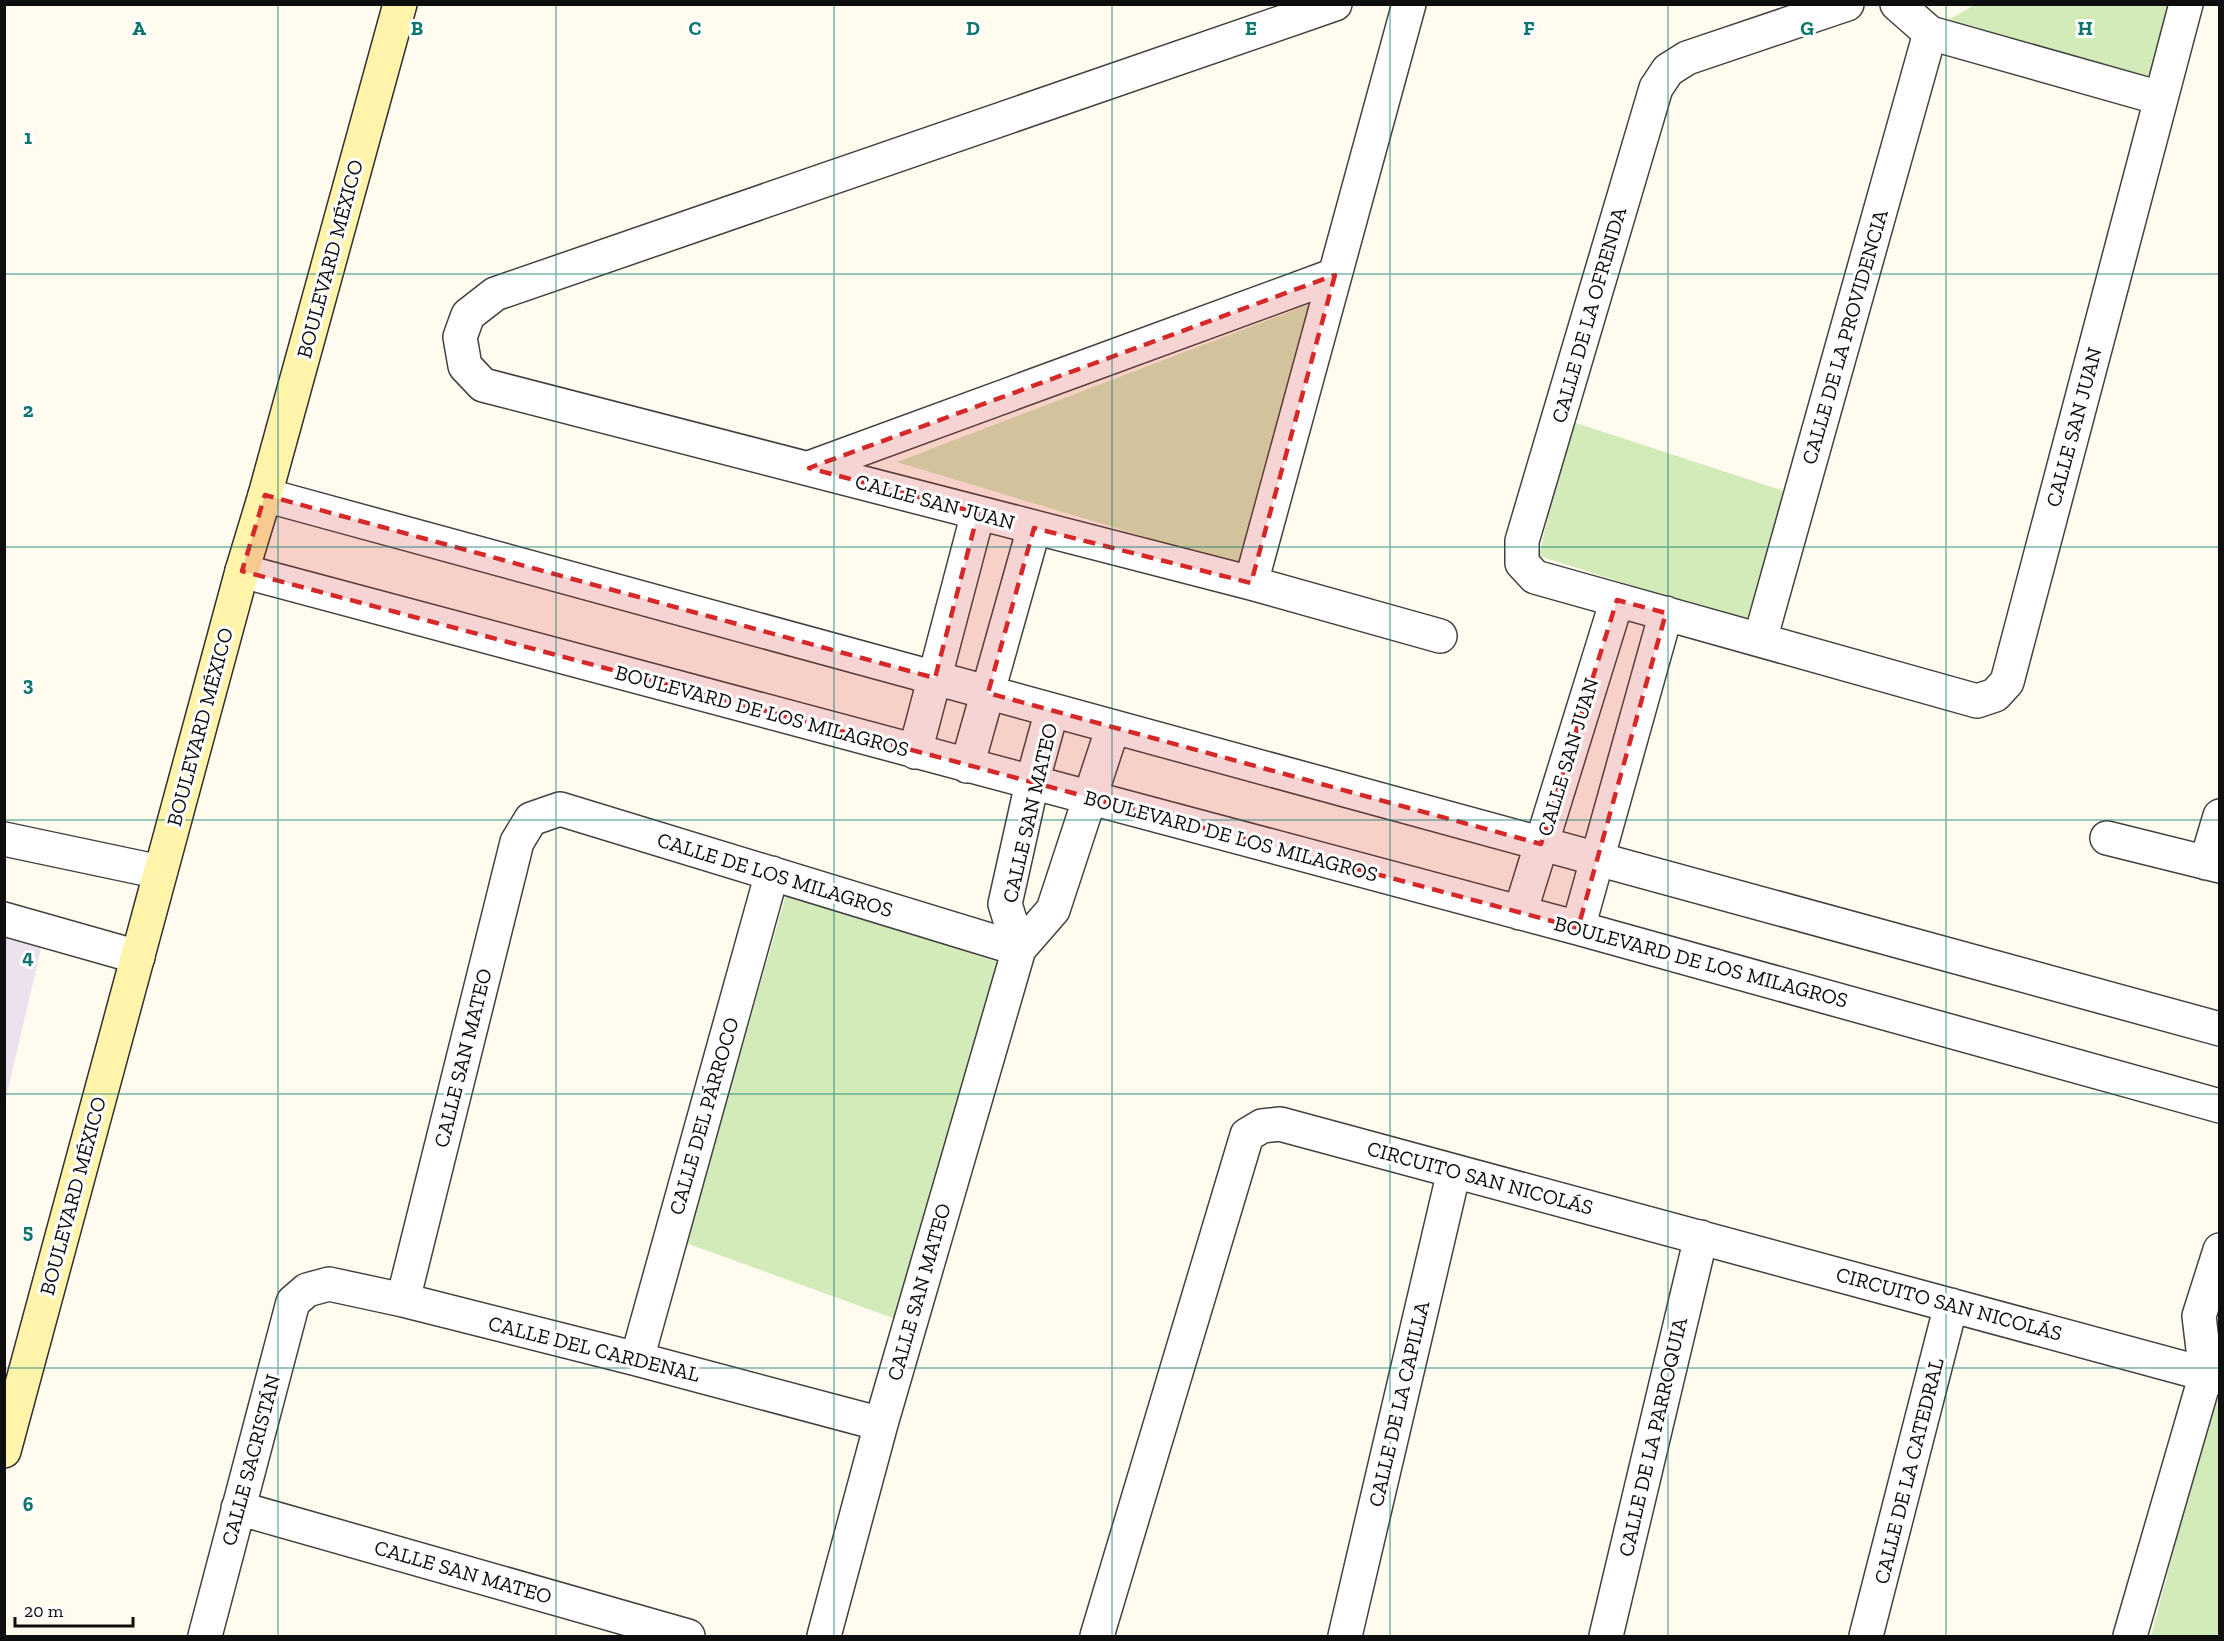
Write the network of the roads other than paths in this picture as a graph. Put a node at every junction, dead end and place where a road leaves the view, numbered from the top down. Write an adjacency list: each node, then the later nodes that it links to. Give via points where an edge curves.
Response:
1 (400, 4): 11 (main road, BOULEVARD MÉXICO)
2 (1335, 4): 10 (street, CALLE SAN JUAN, via 495,294 468,315 460,337 465,366 483,385)
3 (1409, 4): 9 (street)
4 (1847, 4): 14 (street, CALLE DE LA OFRENDA, via 1687,58 1668,70 1656,88 1522,541)
5 (1897, 4): 7 (street)
6 (2186, 4): 8 (street, CALLE SAN JUAN)
7 (1930, 33): 8 (street); 20 (street, CALLE DE LA PROVIDENCIA)
8 (2160, 98): 20 (street, CALLE SAN JUAN, via 2007,682 1995,695 1977,701)
9 (1335, 275): 10 (street); 16 (street)
10 (809, 468): 12 (street, CALLE SAN JUAN)
11 (265, 495): 15 (main road, BOULEVARD MÉXICO); 21 (street)
12 (978, 513): 13 (street, CALLE SAN JUAN); 21 (street)
13 (1034, 528): 16 (street, CALLE SAN JUAN); 22 (street)
14 (1522, 563): 17 (street, CALLE SAN JUAN, via 1535,577)
15 (242, 571): 25 (street, BOULEVARD DE LOS MILAGROS); 36 (main road, BOULEVARD MÉXICO)
16 (1251, 583): 19 (street, CALLE SAN JUAN)
17 (1617, 600): 18 (street, CALLE SAN JUAN); 33 (street, CALLE SAN JUAN)
18 (1666, 613): 20 (street, CALLE SAN JUAN); 34 (street)
19 (1440, 636)
20 (1760, 640)
21 (935, 678): 22 (street); 25 (street)
22 (987, 693): 23 (street); 26 (street)
23 (1052, 710): 24 (street); 27 (street, CALLE SAN MATEO)
24 (1113, 727): 28 (street, CALLE SAN MATEO); 33 (street)
25 (915, 752): 26 (street, BOULEVARD DE LOS MILAGROS)
26 (967, 766): 27 (street, BOULEVARD DE LOS MILAGROS)
27 (1032, 783): 28 (street, BOULEVARD DE LOS MILAGROS); 41 (street, CALLE SAN MATEO, via 1005,904)
28 (1090, 798): 38 (street, BOULEVARD DE LOS MILAGROS); 41 (street, CALLE SAN MATEO, via 1053,910)
29 (2220, 816): 35 (street)
30 (531, 819): 37 (street, CALLE DE LOS MILAGROS, via 560,809); 49 (street, CALLE SAN MATEO, via 517,842)
31 (2107, 838): 35 (street)
32 (4, 839): 36 (street)
33 (1541, 844): 34 (street); 38 (street, CALLE SAN JUAN)
34 (1599, 859): 40 (street); 43 (street)
35 (2213, 865)
36 (160, 872): 42 (main road, BOULEVARD MÉXICO)
37 (772, 873): 41 (street, CALLE DE LOS MILAGROS); 51 (street, CALLE DEL PÁRROCO)
38 (1520, 914): 40 (street, BOULEVARD DE LOS MILAGROS)
39 (4, 919): 42 (street)
40 (1578, 928): 44 (street, BOULEVARD DE LOS MILAGROS)
41 (1019, 949): 53 (street, CALLE SAN MATEO)
42 (138, 957): 54 (main road, BOULEVARD MÉXICO)
43 (2220, 1029)
44 (2220, 1106)
45 (1454, 1171): 46 (street, CIRCUITO SAN NICOLÁS); 59 (street, CIRCUITO SAN NICOLÁS, via 1280,1124 1262,1126 1247,1135); 60 (street, CALLE DE LA CAPILLA)
46 (1701, 1237): 50 (street, CIRCUITO SAN NICOLÁS); 61 (street, CALLE DE LA PARROQUIA)
47 (2220, 1250): 52 (street, via 2199,1316)
48 (307, 1290): 49 (street, CALLE DEL CARDENAL, via 329,1284); 55 (street, CALLE SACRISTÁN, via 293,1302)
49 (403, 1300): 51 (street, CALLE DEL CARDENAL)
50 (1951, 1305): 52 (street, CIRCUITO SAN NICOLÁS); 62 (street, CALLE DE LA CATEDRAL)
51 (637, 1359): 53 (street, CALLE DEL CARDENAL)
52 (2215, 1370): 63 (street)
53 (881, 1424): 58 (street, CALLE SAN MATEO)
54 (4, 1451)
55 (238, 1508): 56 (street, CALLE SACRISTÁN); 57 (street, CALLE SAN MATEO)
56 (205, 1636)
57 (688, 1636)
58 (824, 1636)
59 (1097, 1636)
60 (1345, 1636)
61 (1606, 1636)
62 (1866, 1636)
63 (2130, 1636)

